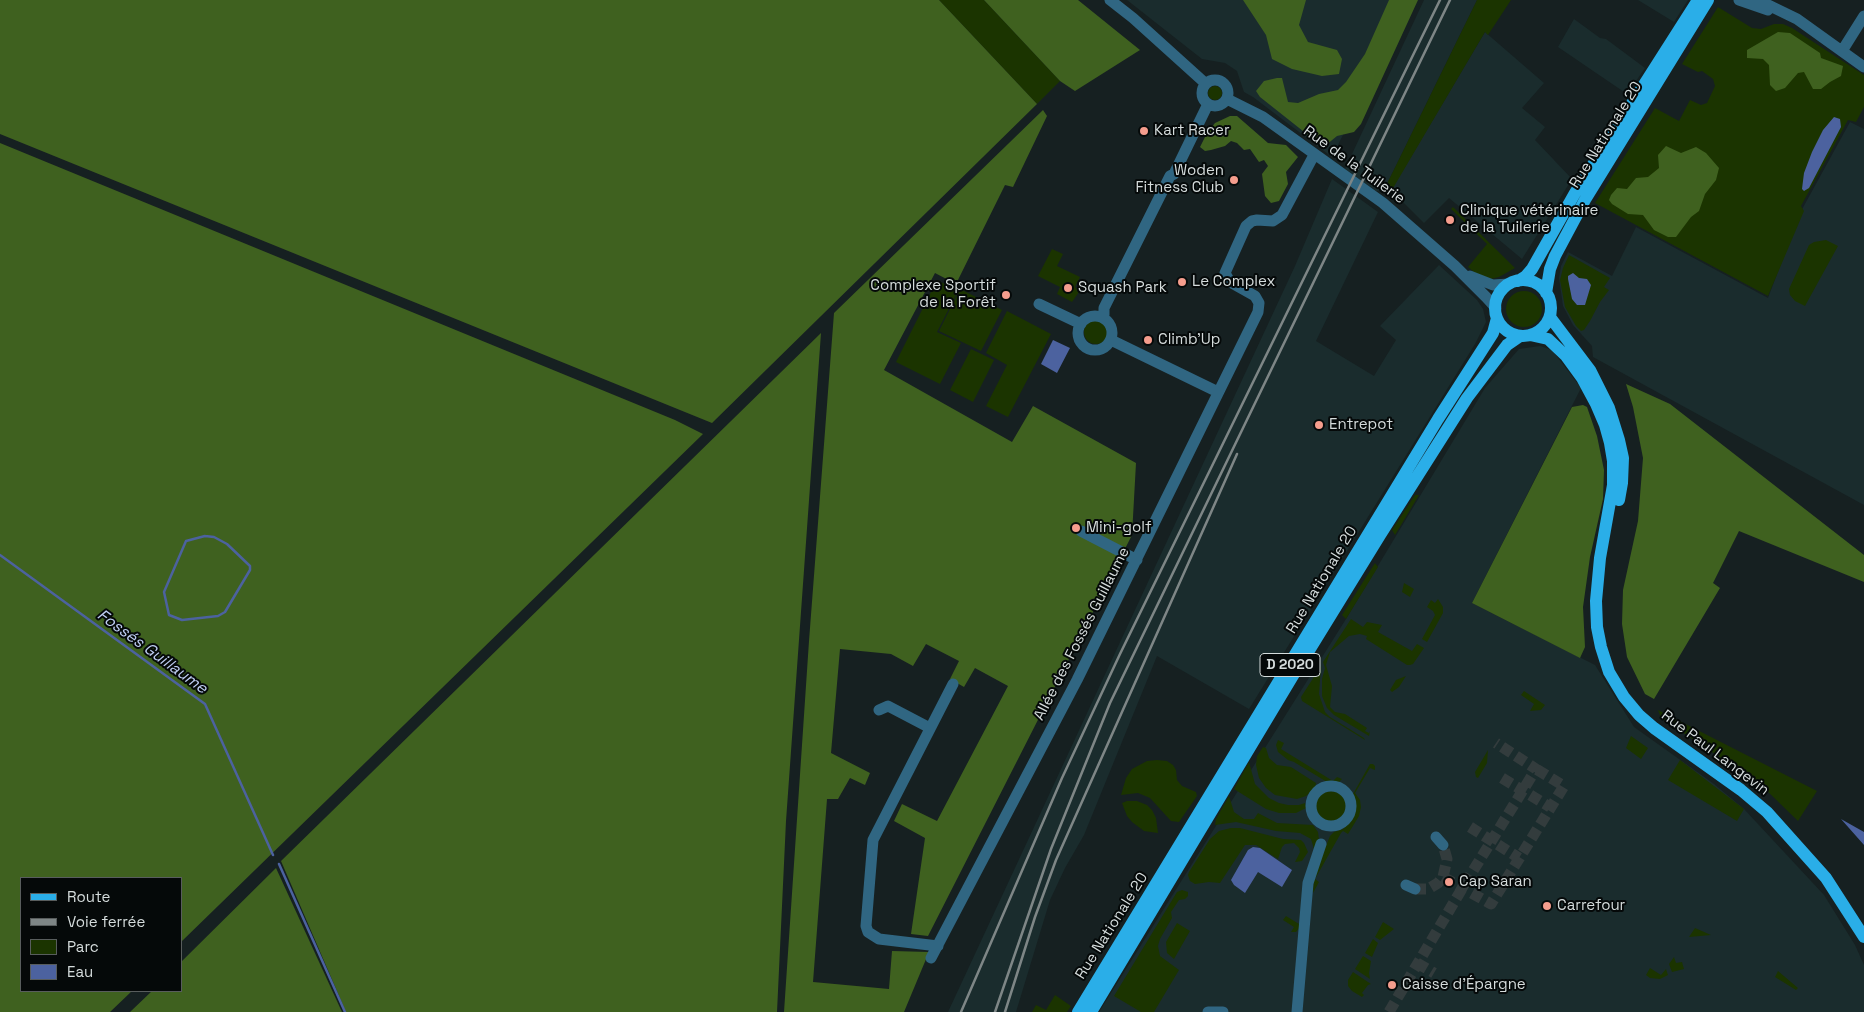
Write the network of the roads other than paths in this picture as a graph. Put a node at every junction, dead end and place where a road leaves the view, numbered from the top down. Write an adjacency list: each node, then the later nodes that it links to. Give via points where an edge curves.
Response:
1 (1110, 0): 11 (street)
2 (1698, 0): 16 (main road, Rue Nationale 20, via 1532,269)
3 (1708, 0): 17 (main road, Rue Nationale 20, via 1586,198 1555,256)
4 (1739, 0): 7 (street)
5 (1749, 0): 7 (street)
6 (1758, 0): 7 (street)
7 (1784, 14): 9 (street, via 1797,19)
8 (1864, 16): 9 (street)
9 (1842, 51): 10 (street)
10 (1864, 67)
11 (1205, 83): 12 (street, via 1222,81 1228,87); 13 (street, via 1202,94)
12 (1227, 99): 13 (street, via 1217,106); 14 (street, Rue de la Tuilerie, via 1262,117)
13 (1208, 104): 20 (street, via 1174,174 1175,178 1110,310)
14 (1317, 157): 15 (street, Rue de la Tuilerie, via 1383,203); 26 (street, Allée des Fossés Guillaume, via 1282,215 1273,221 1248,223 1226,269 1228,280 1255,296 1259,307)
15 (1455, 266): 16 (street, Rue de la Tuilerie, via 1485,284 1501,286); 19 (street, Rue de la Tuilerie, via 1486,297)
16 (1513, 283): 17 (main road, via 1534,283); 19 (main road, via 1497,299)
17 (1546, 292): 21 (main road, via 1551,305)
18 (1039, 304): 22 (street)
19 (1496, 313): 23 (main road, via 1506,330); 36 (main road, Rue Nationale 20 / D 2020, via 1493,333)
20 (1104, 316): 22 (street, via 1090,317); 24 (street, via 1112,331)
21 (1550, 317): 23 (main road, via 1539,332); 25 (main road, Rue Paul Langevin)
22 (1081, 324): 24 (street, via 1080,339 1086,347 1102,349)
23 (1525, 336): 25 (main road, Rue Paul Langevin, via 1552,341); 37 (main road, Rue Nationale 20 / D 2020, via 1512,340 1497,356 1429,457)
24 (1111, 340): 26 (street)
25 (1575, 358): 33 (main road, Rue Paul Langevin, via 1605,425 1613,461 1613,485 1596,602 1597,627 1609,672 1639,715 1767,812 1826,878)
26 (1218, 392): 28 (street, Allée des Fossés Guillaume)
27 (1081, 530): 28 (street)
28 (1137, 560): 34 (street, Allée des Fossés Guillaume)
29 (953, 684): 31 (street)
30 (879, 710): 31 (street, via 888,706)
31 (930, 728): 34 (street, via 873,840 866,926 873,937 879,939)
32 (1322, 844): 40 (street, via 1308,883)
33 (1864, 937)
34 (938, 946): 35 (street, Allée des Fossés Guillaume)
35 (931, 958)
36 (1078, 1012)
37 (1091, 1012)
38 (1208, 1012): 39 (street)
39 (1224, 1012)
40 (1297, 1012)

